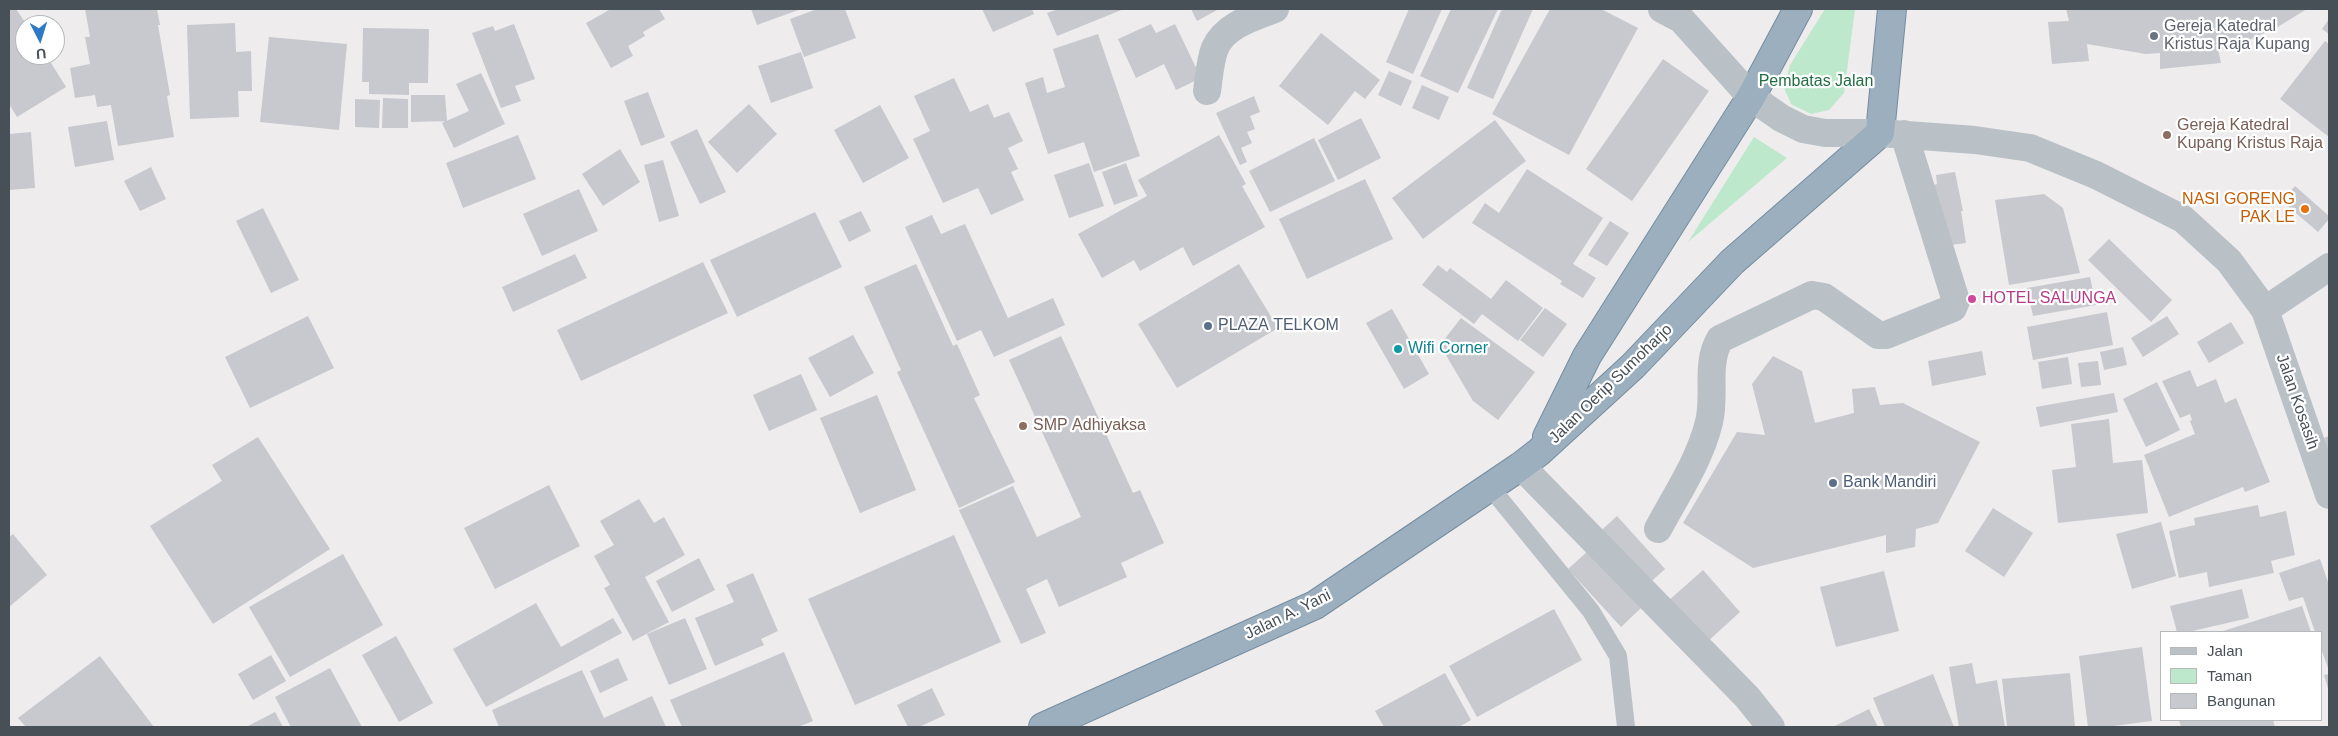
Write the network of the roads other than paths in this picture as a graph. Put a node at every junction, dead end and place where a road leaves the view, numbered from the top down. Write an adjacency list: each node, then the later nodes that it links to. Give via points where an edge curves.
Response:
1 (1275, 9): 5 (street, via 1245,20 1228,32 1215,48)
2 (1662, 9): 6 (street, Jalan Kosasih, via 1681,19)
3 (1798, 9): 6 (highway, Jalan Oerip Sumoharjo)
4 (1892, 9): 7 (highway)
5 (1207, 91)
6 (1752, 97): 7 (street, Jalan Kosasih, via 1803,129 1825,133); 10 (highway, Jalan Oerip Sumoharjo, via 1588,356)
7 (1892, 134): 9 (street, Jalan Kosasih, via 2030,148 2096,175 2183,220 2229,261); 10 (highway, Jalan Oerip Sumoharjo, via 1732,262 1633,366); 13 (street, via 1956,301 1953,308 1886,335 1878,335 1824,297 1812,295 1720,340 1713,350 1710,420 1703,444)
8 (2329, 267): 9 (street)
9 (2265, 310): 12 (street, Jalan Kosasih)
10 (1530, 459): 11 (highway, Jalan A. Yani); 16 (street)
11 (1490, 487): 14 (highway, Jalan A. Yani, via 1315,605); 15 (lane, via 1591,611 1618,656)
12 (2329, 494)
13 (1658, 529)
14 (1043, 727)
15 (1626, 727)
16 (1771, 727)

